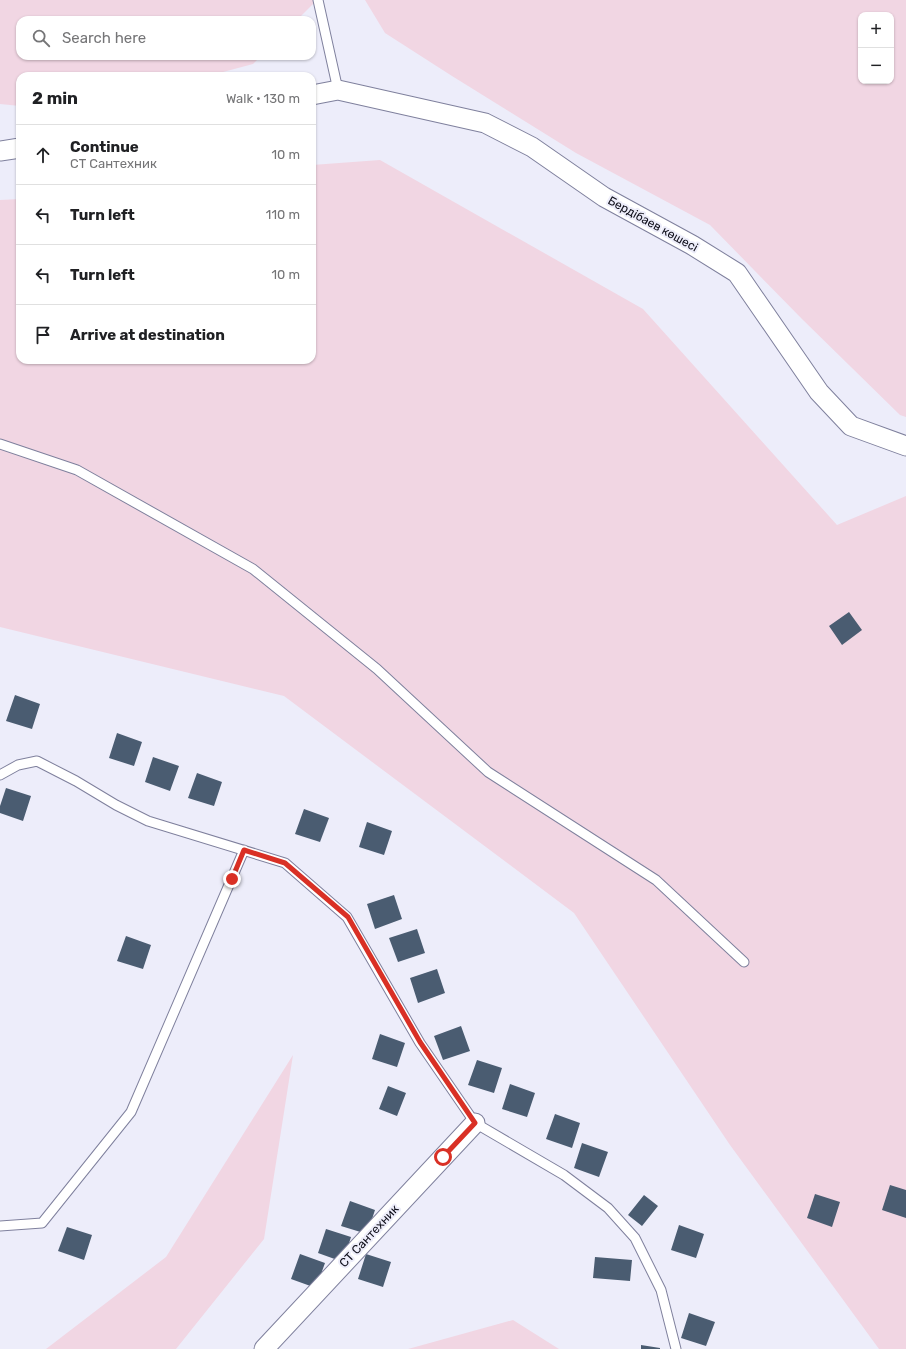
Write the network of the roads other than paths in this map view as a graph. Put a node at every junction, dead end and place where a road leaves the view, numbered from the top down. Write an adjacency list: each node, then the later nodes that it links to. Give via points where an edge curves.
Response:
1 (318, 0): 2 (lane)
2 (338, 90): 3 (street); 7 (street, Бердібаев көшесі, via 485,123 532,147 604,197 737,273 819,392 851,426)
3 (316, 94)
4 (16, 149): 5 (street)
5 (0, 151)
6 (0, 444): 10 (lane, via 77,470 253,569 377,669 488,772 656,880)
7 (906, 446)
8 (0, 775): 9 (lane, via 18,766 37,761 148,821)
9 (244, 850): 11 (lane, via 285,863 348,917 420,1042); 12 (lane, via 131,1112 42,1223)
10 (744, 962)
11 (475, 1123): 13 (street, СТ Сантехник); 14 (lane, via 564,1175 608,1208 635,1238 662,1290)
12 (0, 1226)
13 (264, 1349)
14 (676, 1349)

